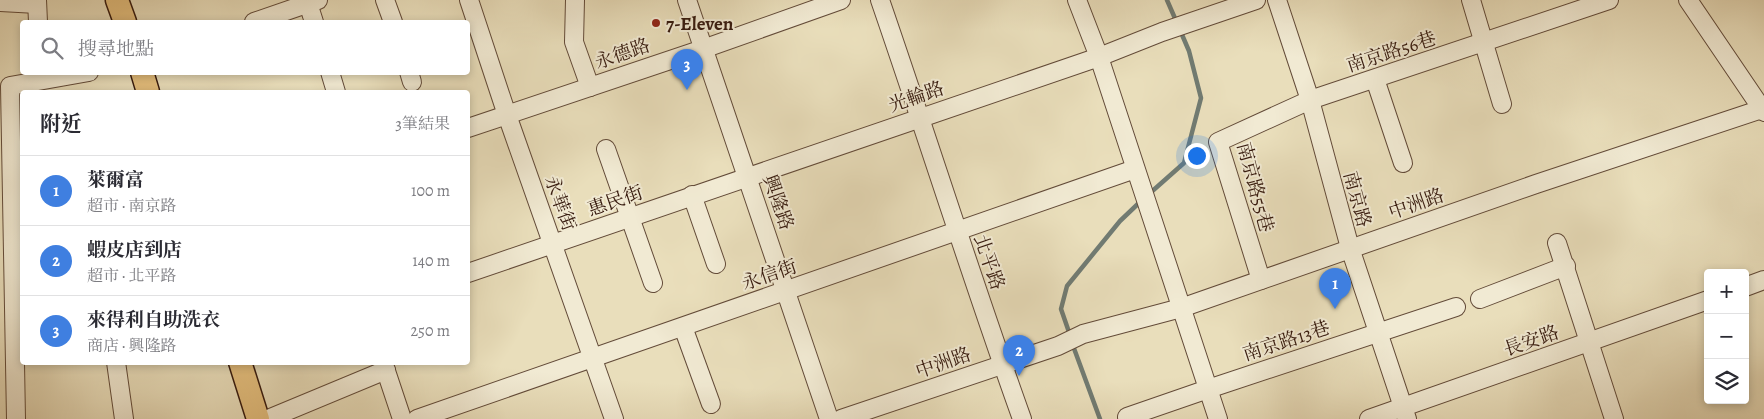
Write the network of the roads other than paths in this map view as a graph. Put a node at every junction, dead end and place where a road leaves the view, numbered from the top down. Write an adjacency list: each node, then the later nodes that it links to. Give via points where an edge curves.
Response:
1 (117, 0): 18 (main road)
2 (385, 0): 21 (street)
3 (469, 0): 35 (street, 永華街)
4 (576, 0): 29 (street, via 574,42)
5 (687, 0): 23 (street, 興隆路)
6 (841, 0): 23 (street, 永德路)
7 (880, 0): 36 (street, 北平路)
8 (1078, 0): 24 (street)
9 (1256, 0): 24 (street, 光輪路)
10 (1276, 0): 32 (street, 南京路)
11 (1472, 0): 22 (street)
12 (1609, 0): 22 (street, 南京路56巷)
13 (1688, 0): 34 (street)
14 (311, 1): 19 (street); 20 (street)
15 (0, 2): 16 (street)
16 (37, 2): 17 (street)
17 (38, 20)
18 (124, 20)
19 (259, 20)
20 (314, 20)
21 (392, 20)
22 (1485, 42): 28 (street, 南京路56巷); 33 (street)
23 (703, 49): 29 (street, 永德路); 41 (street, 興隆路)
24 (1099, 57): 36 (street, 光輪路); 40 (street)
25 (72, 75): 45 (street, via 10,86)
26 (143, 75): 30 (main road)
27 (331, 75): 31 (street)
28 (1375, 79): 32 (street, 南京路56巷); 39 (street)
29 (590, 87): 35 (street, 永德路)
30 (147, 90)
31 (335, 90)
32 (1310, 100): 48 (street, 南京路); 52 (street, 南京路55巷, via 1218,142)
33 (1502, 104)
34 (1763, 110): 48 (street, 中洲路)
35 (507, 115): 37 (street, 永德路); 47 (street, 永華街)
36 (921, 117): 41 (street, 光輪路); 44 (street, 北平路)
37 (470, 127)
38 (606, 149): 43 (street)
39 (1403, 163)
40 (1136, 173): 44 (street, 永信街); 60 (street)
41 (748, 176): 42 (street, 惠民街); 56 (street, 興隆路)
42 (692, 196): 43 (street, 惠民街); 49 (street)
43 (630, 217): 47 (street, 惠民街); 54 (street)
44 (957, 231): 56 (street, 永信街); 67 (street, 北平路)
45 (12, 239): 73 (street)
46 (1557, 243): 50 (street)
47 (553, 244): 51 (street, 惠民街); 64 (street, 永華街)
48 (1350, 248): 52 (street, 中洲路); 62 (street, 南京路)
49 (716, 264)
50 (1566, 266): 57 (street); 63 (street)
51 (470, 272)
52 (1261, 280): 60 (street, 中洲路)
53 (1764, 281): 55 (street)
54 (653, 283)
55 (1749, 286)
56 (786, 290): 61 (street, 永信街); 80 (street, 興隆路)
57 (1480, 299)
58 (1704, 301): 63 (street, 長安路)
59 (1456, 307): 62 (street, 南京路13巷)
60 (1181, 308): 67 (street, 中洲路, via 1083,334); 69 (street)
61 (683, 327): 64 (street, 永信街); 70 (street)
62 (1377, 333): 69 (street, 南京路13巷); 71 (street, 南京路)
63 (1589, 342): 71 (street, 長安路); 85 (street)
64 (593, 358): 78 (street, 永信街); 79 (street, 永華街)
65 (116, 365): 74 (street)
66 (241, 365): 75 (main road)
67 (1002, 365): 81 (street, 中洲路); 82 (street, 北平路)
68 (384, 366): 76 (street); 77 (street)
69 (1208, 389): 72 (street, 南京路13巷); 83 (street)
70 (711, 404)
71 (1405, 413): 84 (street, 長安路)
72 (1127, 417)
73 (16, 419)
74 (124, 419)
75 (258, 419)
76 (268, 419)
77 (402, 419)
78 (417, 419)
79 (614, 419)
80 (830, 419)
81 (841, 419)
82 (1022, 419)
83 (1218, 419)
84 (1369, 419)
85 (1614, 419)

